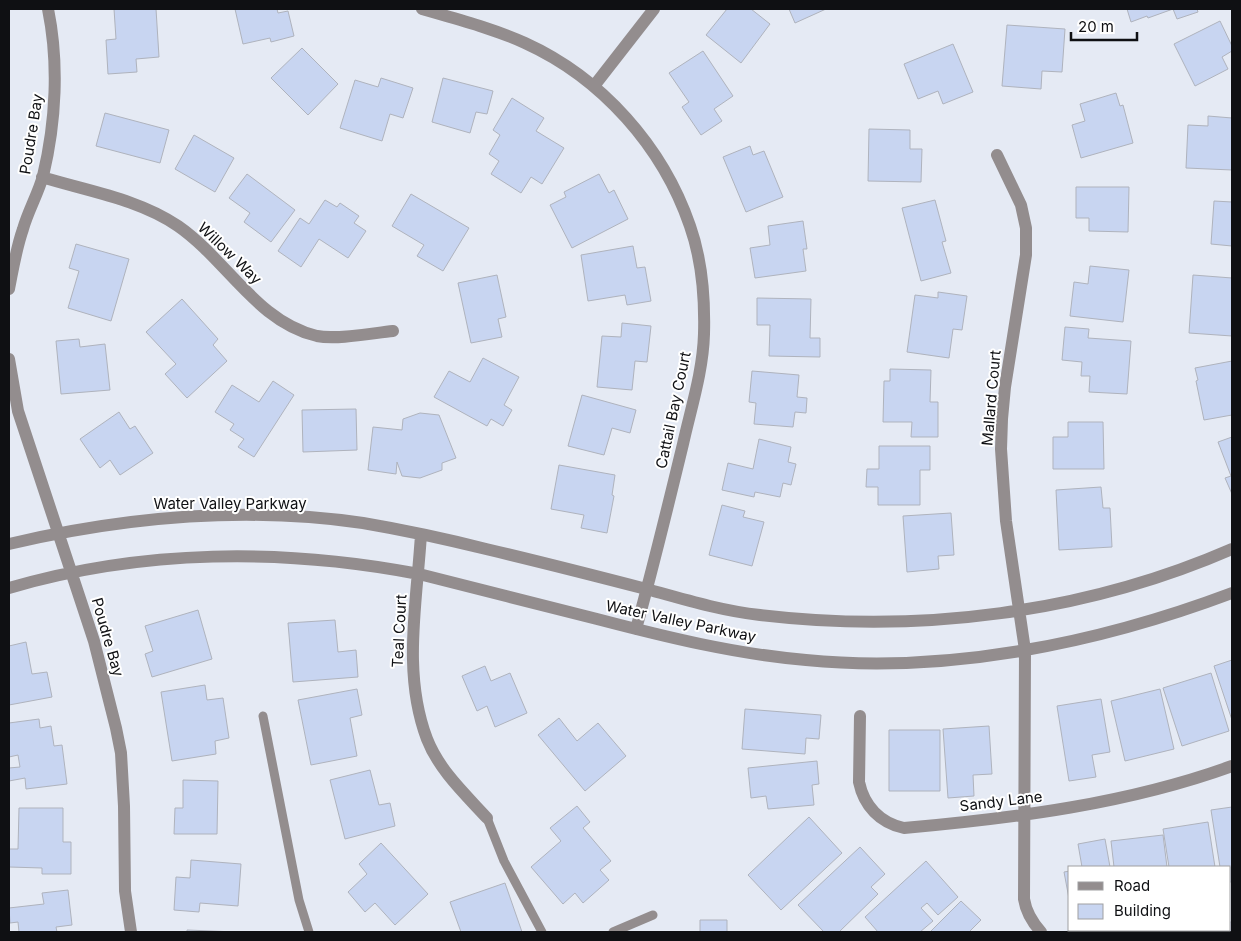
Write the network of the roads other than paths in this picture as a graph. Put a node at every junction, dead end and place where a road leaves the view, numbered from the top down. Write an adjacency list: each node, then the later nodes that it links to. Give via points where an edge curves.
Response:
1 (48, 9): 6 (street, Poudre Bay, via 55,76 52,120)
2 (422, 9): 4 (street, Cattail Bay Court, via 526,43)
3 (654, 9): 4 (street)
4 (594, 86): 17 (street, Cattail Bay Court, via 627,118 666,173 691,228 703,283 701,367)
5 (998, 155): 19 (street, Mallard Court, via 1021,204 1026,228 1026,255 1005,387 1001,442 1006,521)
6 (42, 177): 7 (street, Poudre Bay, via 14,259); 8 (street, Willow Way, via 147,209 177,225 199,242 258,303 293,328 319,336)
7 (9, 289)
8 (394, 331)
9 (9, 359): 10 (street, Poudre Bay, via 18,411)
10 (58, 533): 11 (street, Water Valley Parkway, via 146,520 259,516 328,519); 12 (street, Water Valley Parkway); 14 (street, Poudre Bay)
11 (422, 534): 15 (street); 17 (street, Water Valley Parkway)
12 (9, 544)
13 (1232, 549): 19 (street, Water Valley Parkway, via 1198,564 1121,589)
14 (71, 572): 15 (street, Water Valley Parkway, via 125,563 237,556 310,558); 16 (street, Water Valley Parkway); 28 (street, Poudre Bay, via 94,641 121,753 125,891)
15 (419, 574): 20 (street, Water Valley Parkway); 26 (street, Teal Court, via 412,659 416,700 428,740 441,764)
16 (9, 588)
17 (647, 589): 19 (street, Water Valley Parkway, via 758,615 872,623 975,618); 20 (street, Cattail Bay Court)
18 (1232, 593): 21 (street, Water Valley Parkway, via 1121,630)
19 (1020, 610): 21 (street, Mallard Court)
20 (636, 629): 21 (street, Water Valley Parkway, via 698,644 807,660 867,663 928,661)
21 (1025, 650): 25 (street, Mallard Court)
22 (263, 716): 29 (lane, via 299,900)
23 (860, 716): 25 (street, Sandy Lane, via 861,790 868,805 882,820 904,828)
24 (1232, 766): 25 (street, Sandy Lane, via 1204,777 1096,804)
25 (1024, 815): 32 (street, Mallard Court, via 1024,899 1032,922)
26 (487, 818): 30 (lane, via 504,861)
27 (653, 915): 31 (lane)
28 (132, 932)
29 (309, 932)
30 (542, 932)
31 (613, 932)
32 (1040, 932)

